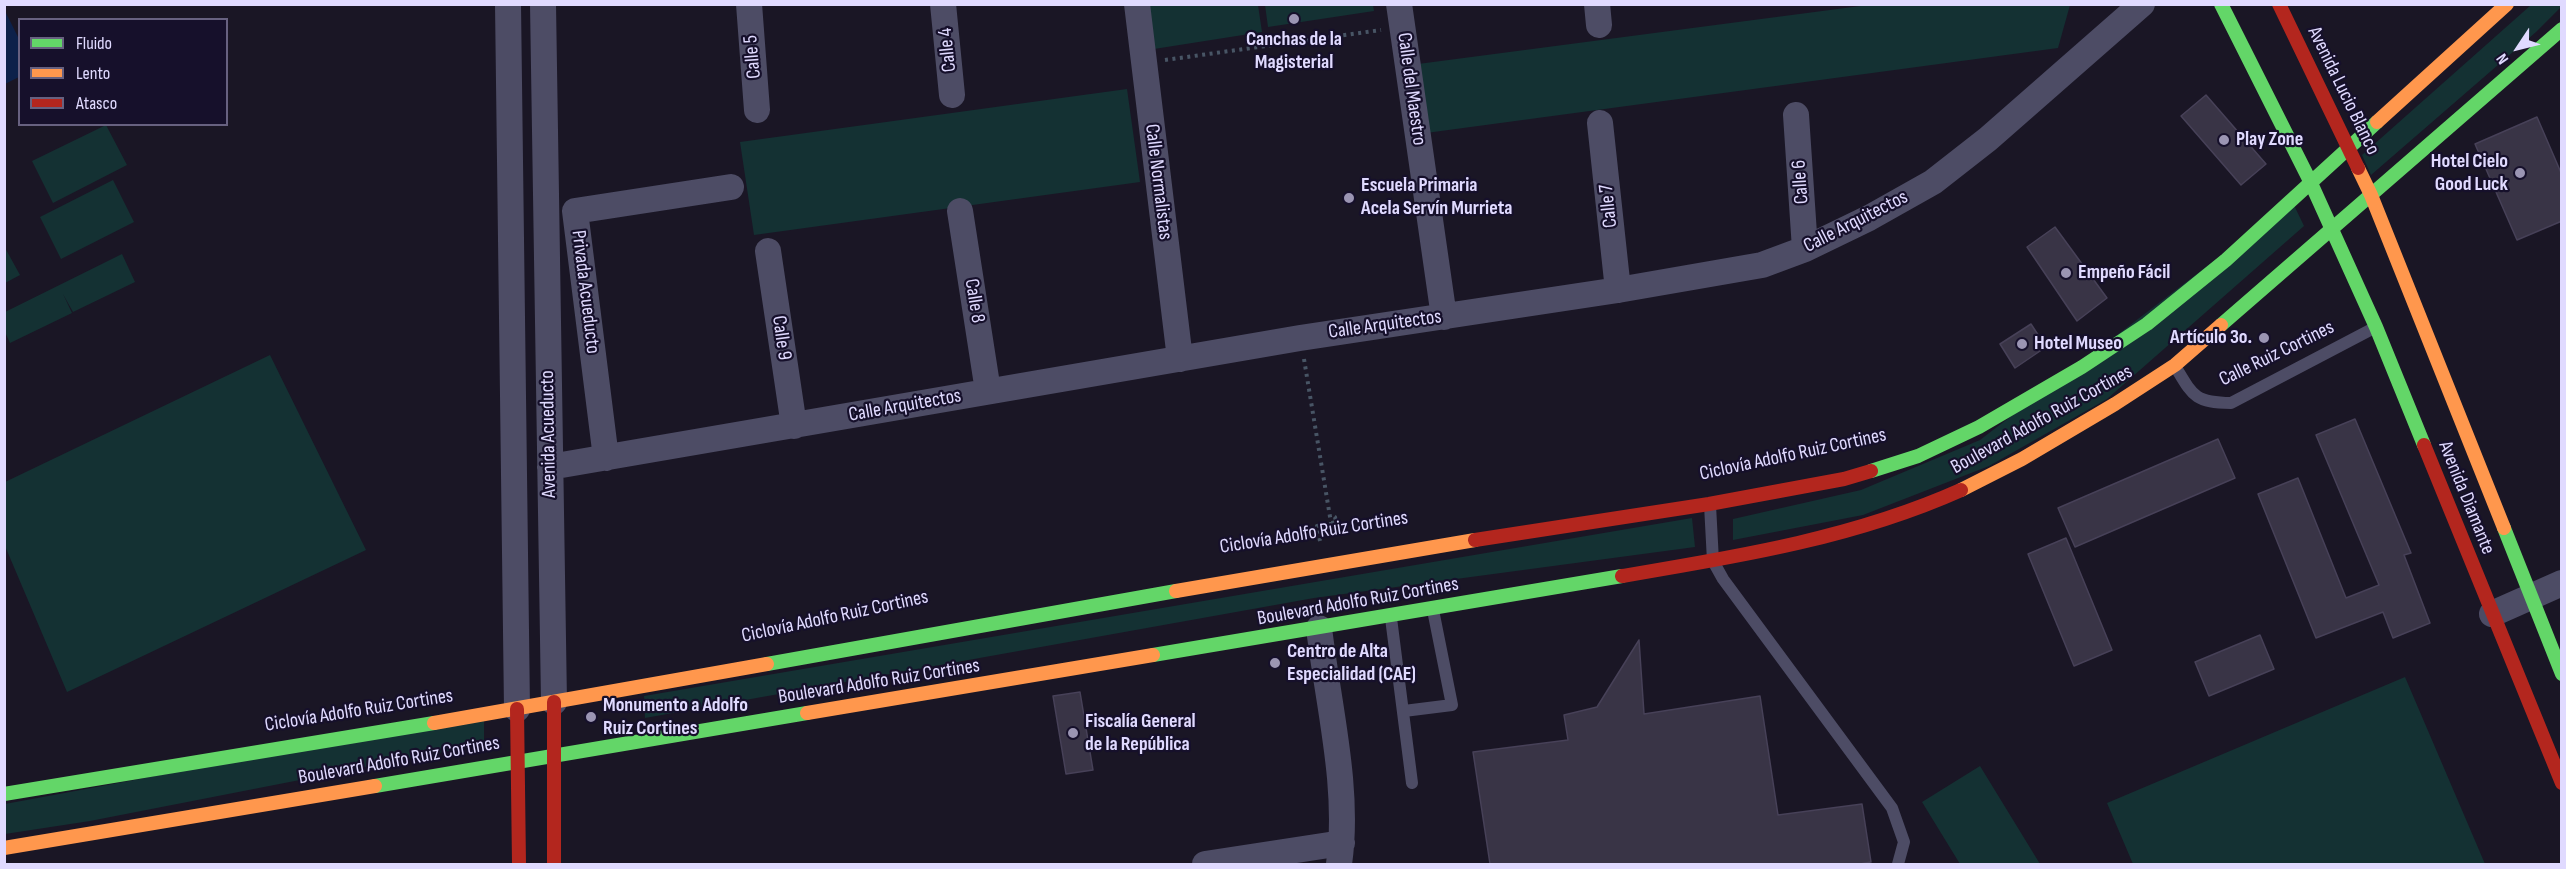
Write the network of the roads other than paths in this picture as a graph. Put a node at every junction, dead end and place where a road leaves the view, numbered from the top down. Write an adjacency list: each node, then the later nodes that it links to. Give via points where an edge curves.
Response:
1 (508, 4): 43 (street, Avenida Acueducto)
2 (543, 4): 32 (street, Avenida Acueducto)
3 (749, 4): 13 (street, Calle 5)
4 (943, 4): 12 (street, Calle 4)
5 (1137, 4): 27 (street, Calle Normalistas)
6 (2142, 4): 22 (street, Calle Arquitectos, via 1933,182)
7 (2221, 4): 17 (main road)
8 (2279, 4): 16 (main road, Avenida Lucio Blanco)
9 (2507, 4): 16 (main road, Boulevard Adolfo Ruiz Cortines)
10 (1401, 16): 25 (street, Calle del Maestro)
11 (2559, 37): 19 (main road, Boulevard Adolfo Ruiz Cortines)
12 (952, 95)
13 (757, 110)
14 (1796, 115): 22 (street, Calle 6)
15 (1599, 123): 24 (street, Calle 7)
16 (2349, 147): 17 (main road, Boulevard Adolfo Ruiz Cortines); 19 (main road, Avenida Lucio Blanco)
17 (2310, 181): 21 (main road); 33 (main road, Boulevard Adolfo Ruiz Cortines, via 2226,260 2147,324 2082,368 1979,427 1918,456 1844,479)
18 (731, 187): 31 (street, Privada Acueducto, via 575,211)
19 (2371, 195): 21 (main road, Boulevard Adolfo Ruiz Cortines); 36 (main road, Avenida Diamante)
20 (960, 211): 29 (street, Calle 8)
21 (2332, 229): 26 (main road, Avenida Diamante); 28 (main road, Boulevard Adolfo Ruiz Cortines)
22 (1805, 249): 24 (street, Calle Arquitectos, via 1762,265)
23 (768, 251): 30 (street, Calle 9)
24 (1618, 290): 25 (street, Calle Arquitectos)
25 (1443, 317): 27 (street, Calle Arquitectos)
26 (2376, 327): 28 (lane, Calle Ruiz Cortines, via 2231,403 2207,402 2189,390); 38 (main road, Avenida Diamante)
27 (1180, 359): 29 (street, Calle Arquitectos)
28 (2175, 365): 34 (main road, Boulevard Adolfo Ruiz Cortines, via 2110,409 1991,476 1924,506 1853,528)
29 (988, 391): 30 (street, Calle Arquitectos)
30 (794, 426): 31 (street, Calle Arquitectos)
31 (606, 458): 32 (street, Calle Arquitectos)
32 (550, 466): 42 (street, Avenida Acueducto)
33 (1709, 504): 34 (lane); 42 (main road, Boulevard Adolfo Ruiz Cortines, via 1337,562)
34 (1713, 561): 37 (main road, Boulevard Adolfo Ruiz Cortines); 55 (lane, via 1892,808 1904,842)
35 (2562, 584): 36 (street)
36 (2529, 597): 38 (street); 41 (main road, Avenida Diamante)
37 (1433, 609): 39 (main road, Boulevard Adolfo Ruiz Cortines); 44 (lane, via 1452,705)
38 (2492, 614): 48 (main road, Avenida Diamante)
39 (1390, 616): 40 (main road, Boulevard Adolfo Ruiz Cortines); 44 (lane)
40 (1319, 628): 45 (main road, Boulevard Adolfo Ruiz Cortines); 51 (street, via 1339,779)
41 (2562, 675)
42 (554, 702): 43 (main road, Boulevard Adolfo Ruiz Cortines); 45 (main road, Avenida Acueducto)
43 (517, 709): 46 (main road, Avenida Acueducto); 49 (main road, Boulevard Adolfo Ruiz Cortines)
44 (1404, 711): 47 (lane)
45 (554, 756): 46 (main road, Boulevard Adolfo Ruiz Cortines); 53 (main road, Avenida Acueducto)
46 (517, 761): 50 (main road, Boulevard Adolfo Ruiz Cortines); 52 (main road, Avenida Acueducto)
47 (1412, 783)
48 (2562, 783)
49 (4, 794)
50 (4, 848)
51 (1340, 854): 54 (street)
52 (519, 864)
53 (554, 864)
54 (1205, 864)
55 (1898, 864)

